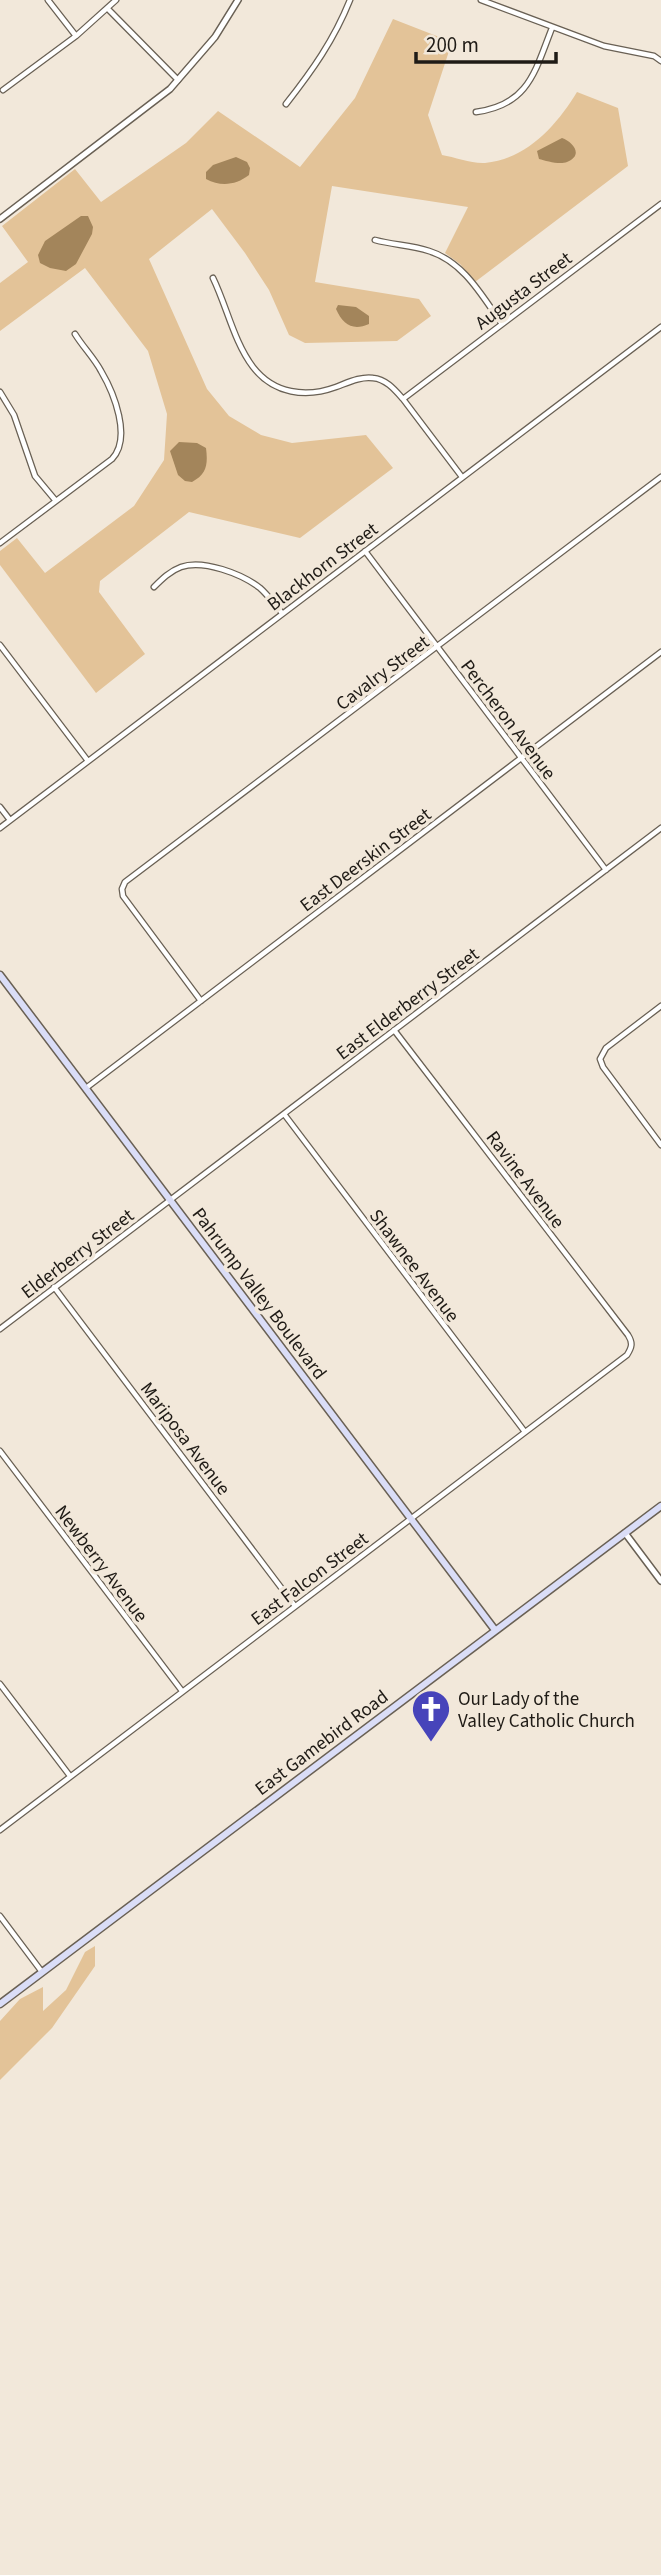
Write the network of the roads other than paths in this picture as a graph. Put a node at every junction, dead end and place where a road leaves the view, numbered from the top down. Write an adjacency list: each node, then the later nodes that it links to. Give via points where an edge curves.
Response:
1 (48, 0): 8 (street)
2 (116, 0): 6 (street)
3 (238, 0): 10 (street)
4 (350, 0): 12 (street, via 317,65)
5 (481, 0): 7 (street)
6 (108, 9): 8 (street); 10 (street)
7 (552, 28): 9 (street); 13 (street, via 521,93 503,106)
8 (76, 36): 11 (street)
9 (661, 61)
10 (179, 81): 15 (street)
11 (4, 90)
12 (286, 104)
13 (476, 112)
14 (661, 204): 18 (street, Augusta Street)
15 (0, 219)
16 (375, 240): 18 (street, via 429,250 453,262)
17 (212, 278): 22 (street, via 253,368 272,384 307,394 374,377)
18 (502, 324): 22 (street, Augusta Street)
19 (661, 327): 23 (street, Blackhorn Street)
20 (75, 334): 25 (street, via 107,383 122,442 112,459)
21 (0, 393): 25 (street, via 35,476)
22 (403, 399): 23 (street)
23 (462, 477): 27 (street, Blackhorn Street)
24 (661, 477): 31 (street, Cavalry Street)
25 (56, 501): 26 (street)
26 (0, 544)
27 (365, 551): 29 (street, Blackhorn Street); 31 (street, Percheron Avenue)
28 (154, 587): 29 (street, via 180,568 210,567 251,582)
29 (282, 613): 34 (street, Blackhorn Street)
30 (0, 645): 34 (street)
31 (438, 647): 33 (street, Percheron Avenue); 41 (street, Cavalry Street, via 125,882 123,897)
32 (661, 652): 33 (street, East Deerskin Street)
33 (522, 758): 39 (street, Percheron Avenue); 41 (street, East Deerskin Street)
34 (88, 761): 36 (street, Blackhorn Street)
35 (0, 807): 36 (street)
36 (10, 820): 37 (street, Blackhorn Street)
37 (0, 828)
38 (661, 828): 39 (street, East Elderberry Street)
39 (606, 870): 43 (street, East Elderberry Street)
40 (1, 979): 44 (main road, Pahrump Valley Boulevard)
41 (201, 1002): 44 (street, East Deerskin Street)
42 (661, 1006): 46 (street, via 601,1056 603,1068)
43 (394, 1030): 45 (street, East Elderberry Street); 50 (street, Ravine Avenue, via 628,1335)
44 (85, 1088): 47 (main road, Pahrump Valley Boulevard)
45 (284, 1114): 47 (street, East Elderberry Street); 51 (street, Shawnee Avenue)
46 (661, 1145)
47 (170, 1200): 48 (street, Elderberry Street); 54 (main road, Pahrump Valley Boulevard)
48 (54, 1287): 49 (street, Elderberry Street); 57 (street, Mariposa Avenue)
49 (0, 1329)
50 (632, 1347): 51 (street, East Falcon Street)
51 (525, 1433): 54 (street, East Falcon Street)
52 (0, 1451): 60 (street, Newberry Avenue)
53 (661, 1506): 55 (main road, East Gamebird Road)
54 (411, 1518): 57 (street, East Falcon Street); 58 (main road, Pahrump Valley Boulevard)
55 (625, 1533): 56 (street); 58 (main road, East Gamebird Road)
56 (661, 1581)
57 (295, 1606): 60 (street, East Falcon Street)
58 (495, 1630): 64 (main road, East Gamebird Road)
59 (0, 1684): 61 (street)
60 (182, 1691): 61 (street, East Falcon Street)
61 (70, 1776): 62 (street, East Falcon Street)
62 (0, 1830)
63 (0, 1916): 64 (street)
64 (42, 1972): 65 (main road, East Gamebird Road)
65 (0, 2004)

